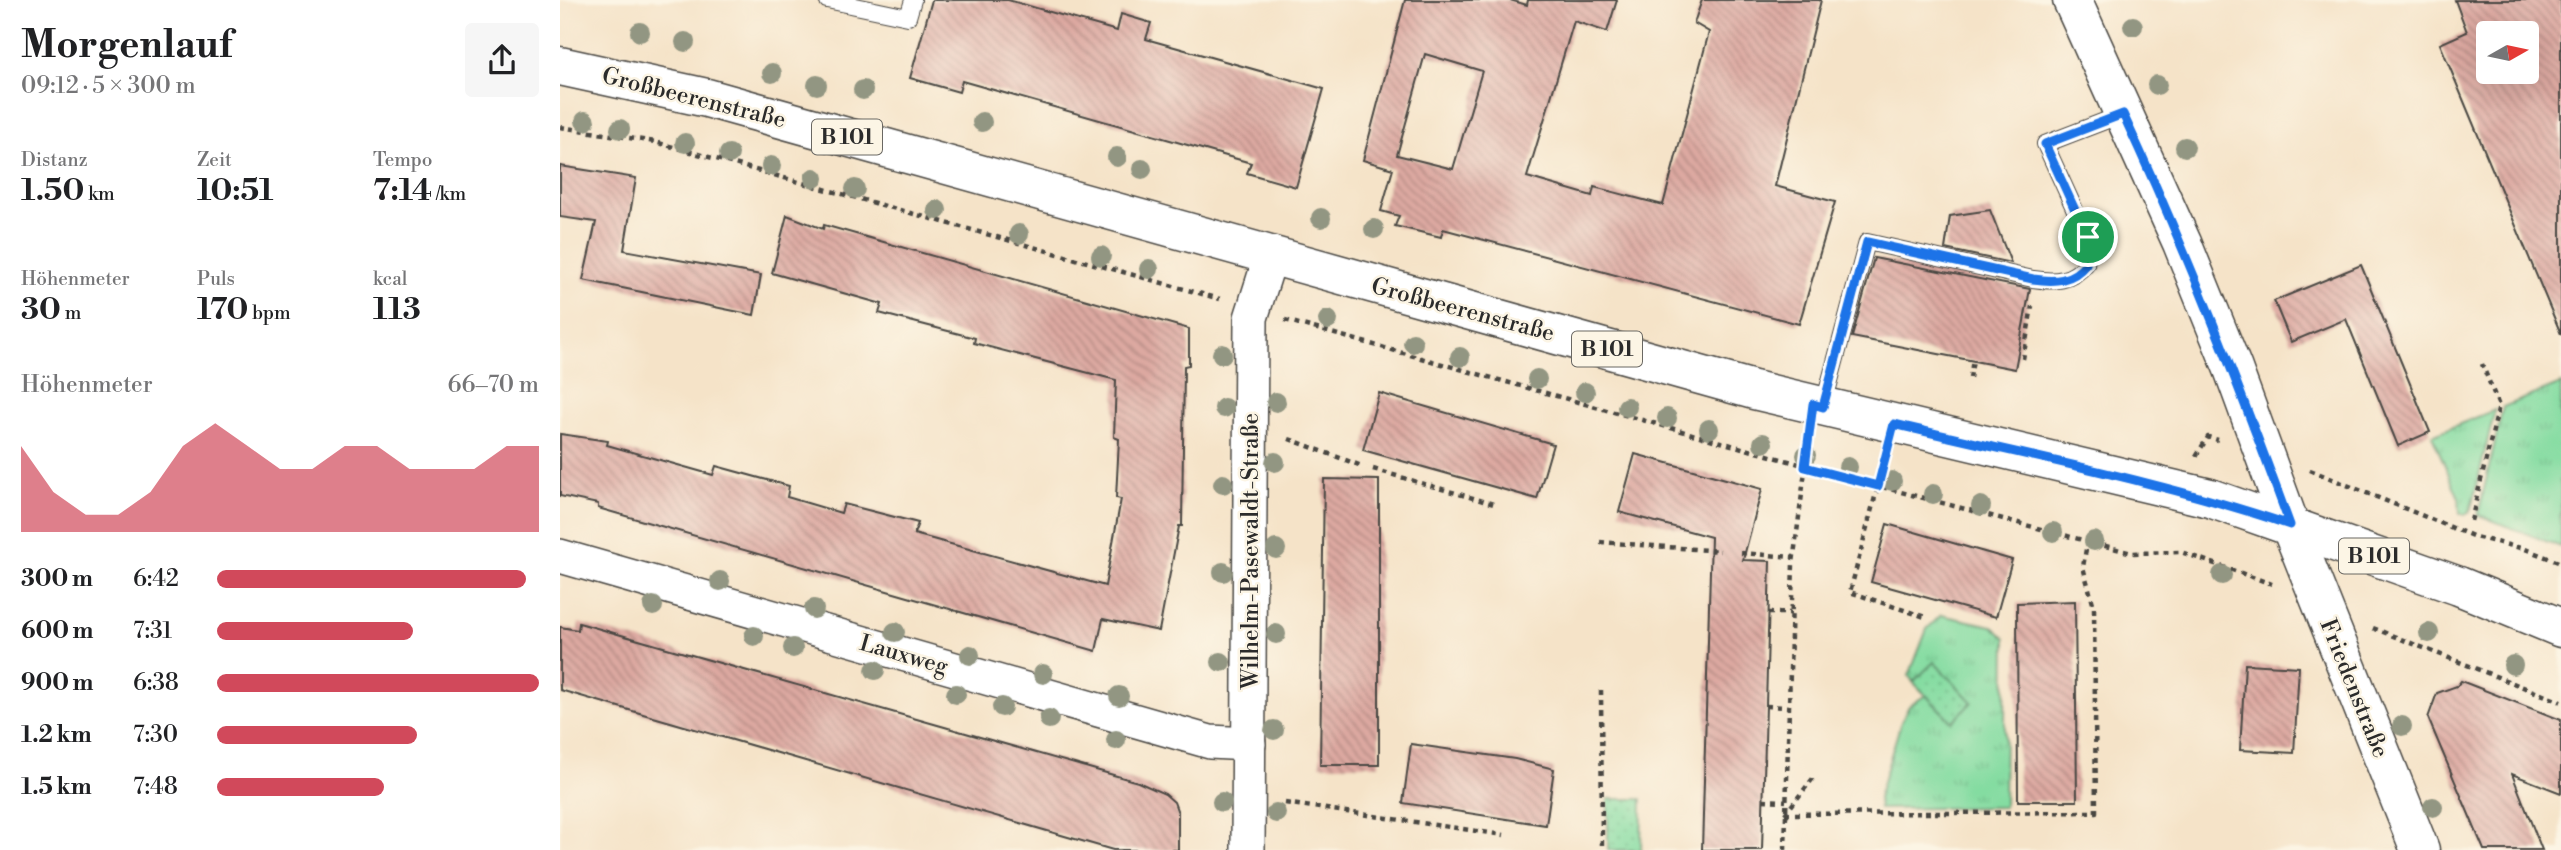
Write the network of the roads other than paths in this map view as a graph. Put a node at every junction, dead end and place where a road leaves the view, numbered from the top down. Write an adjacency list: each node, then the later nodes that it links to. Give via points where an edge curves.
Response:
1 (827, 0): 2 (lane, via 908,17)
2 (913, 0)
3 (2073, 0): 5 (main road, Friedenstraße)
4 (560, 66): 6 (main road, Großbeerenstraße / B 101, via 707,98)
5 (2123, 114): 7 (lane, via 2045,144 2091,250 2086,264 2074,275 2056,281 2037,279 1867,242); 8 (main road, Friedenstraße, via 2182,243)
6 (1271, 255): 7 (main road, Großbeerenstraße / B 101); 11 (street, Wilhelm-Pasewaldt-Straße, via 1251,318)
7 (1818, 406): 8 (main road, Großbeerenstraße / B 101, via 2150,482)
8 (2290, 525): 10 (main road, Großbeerenstraße / B 101); 13 (main road, Friedenstraße / B 101)
9 (560, 556): 11 (street, Lauxweg, via 1210,742)
10 (2561, 628)
11 (1249, 744): 12 (street, Wilhelm-Pasewaldt-Straße)
12 (1248, 850)
13 (2420, 850)

